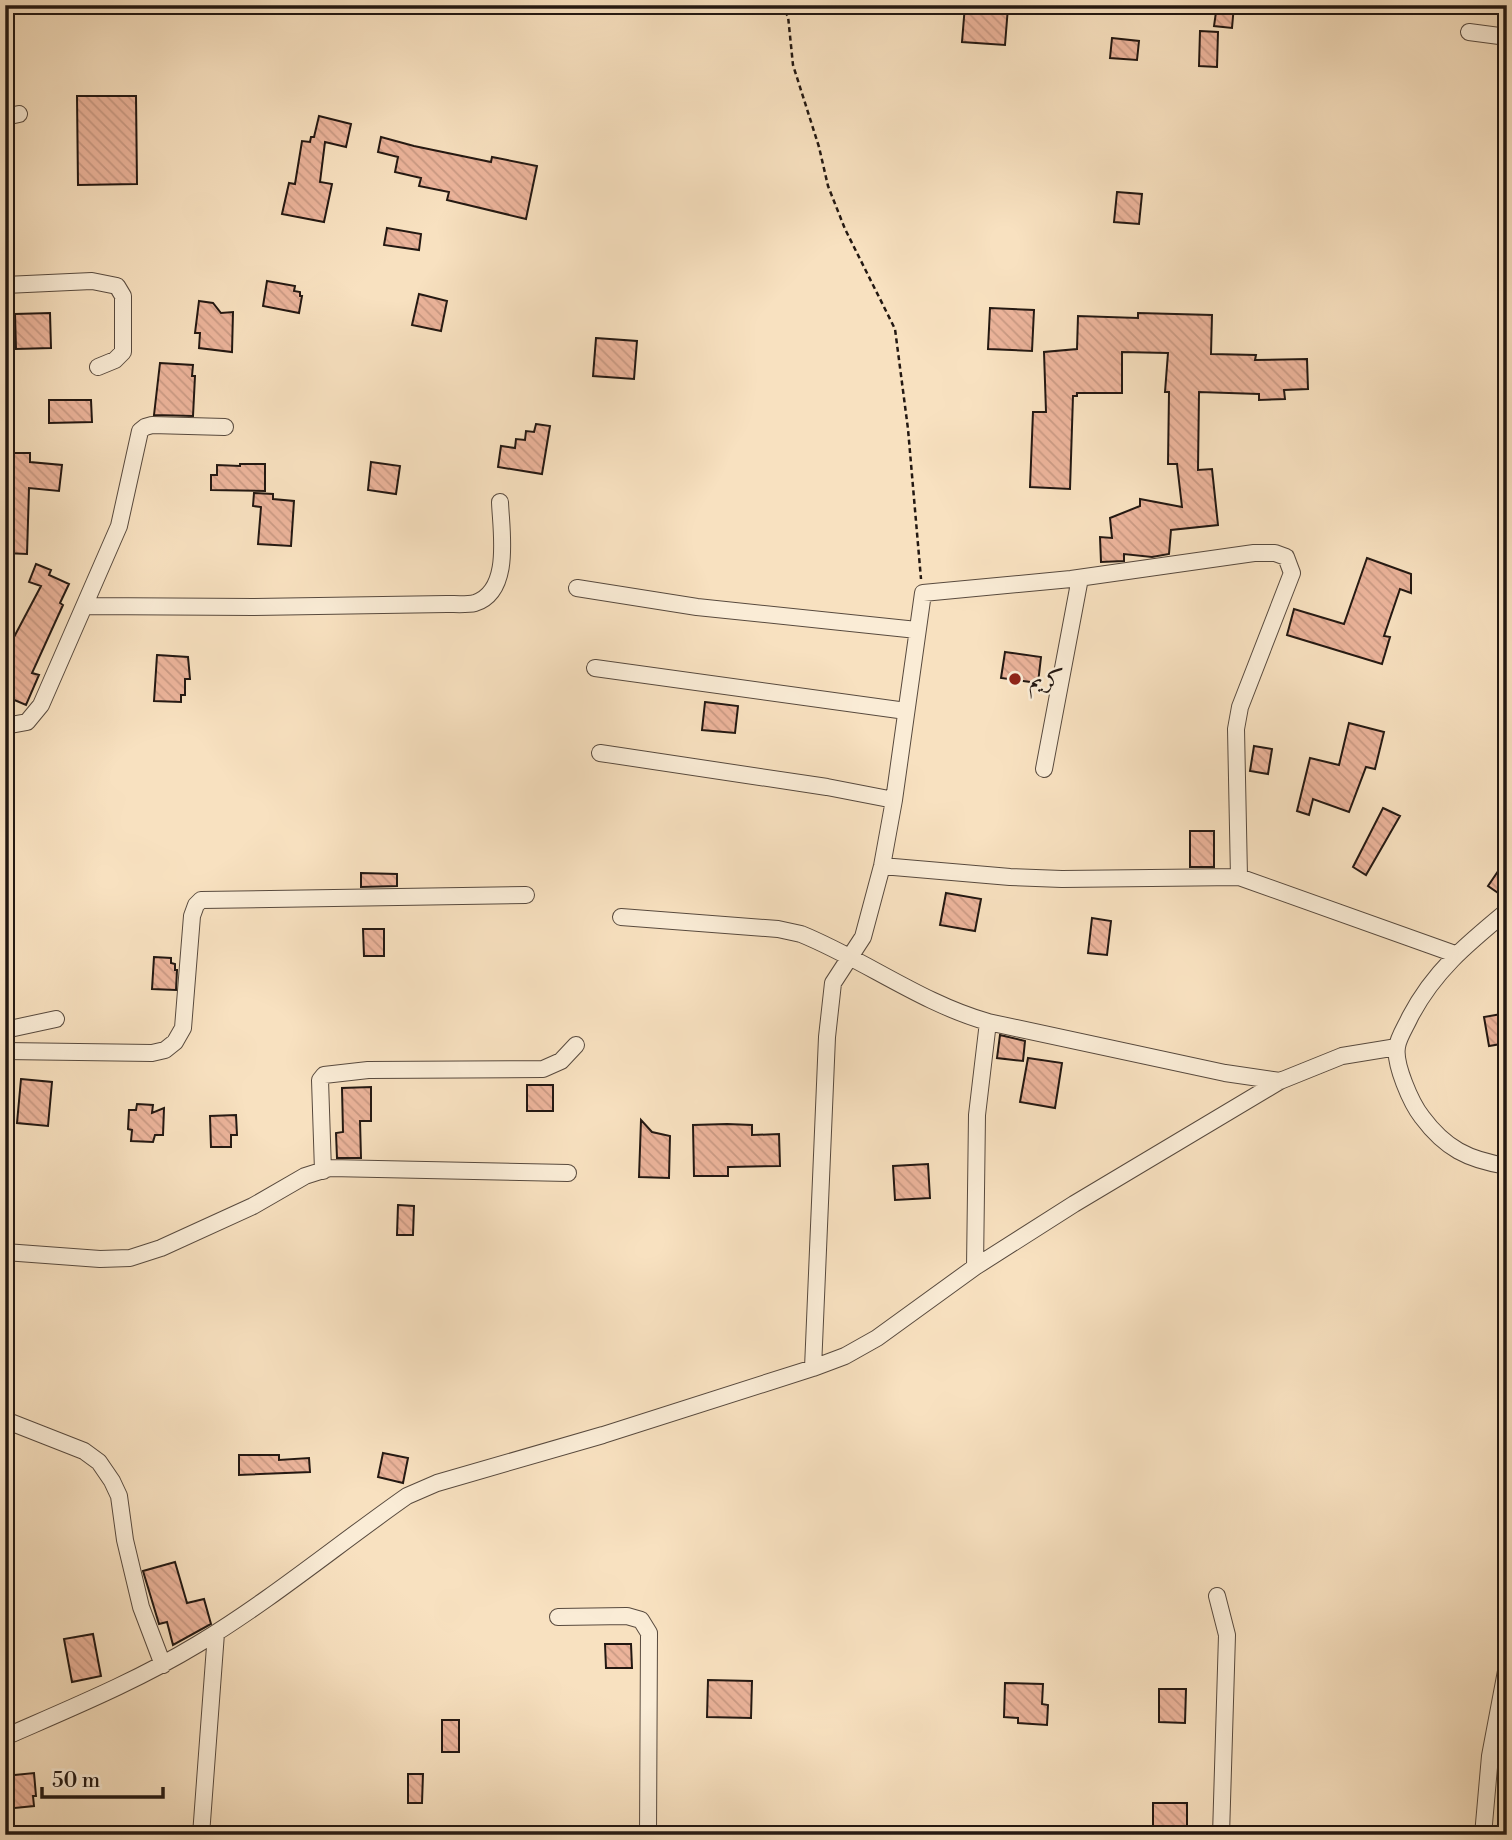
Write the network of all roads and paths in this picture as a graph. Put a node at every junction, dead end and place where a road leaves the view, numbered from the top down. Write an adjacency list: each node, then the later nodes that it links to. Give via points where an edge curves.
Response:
1 (779, 5): 10 (path, via 788,16 793,65 828,186 895,329)
2 (1469, 32): 3 (street)
3 (1507, 37)
4 (5, 285): 5 (street, via 92,281 117,286 123,296 123,352)
5 (98, 367)
6 (225, 427): 11 (street, via 152,425 141,431 119,526)
7 (500, 502): 11 (street, via 502,568 495,584 478,602)
8 (1080, 578): 10 (street); 17 (street); 20 (street, via 1254,553 1286,557 1292,573 1240,707 1236,729)
9 (577, 588): 12 (street, via 697,607)
10 (923, 593): 12 (street)
11 (86, 606): 15 (street, via 41,705 27,722)
12 (917, 630): 14 (street)
13 (595, 668): 14 (street)
14 (906, 711): 18 (street)
15 (5, 726)
16 (600, 752): 18 (street)
17 (1044, 769)
18 (894, 800): 19 (street)
19 (882, 866): 20 (street, via 1023,878); 25 (street, via 863,937)
20 (1239, 877): 24 (street)
21 (526, 895): 31 (street, via 201,900 192,916 183,1028 165,1050 152,1054)
22 (1507, 911): 24 (street)
23 (621, 918): 25 (street, via 778,929)
24 (1455, 954): 30 (street, via 1423,992)
25 (850, 956): 27 (street, via 933,1001); 38 (street, via 833,983 827,1037)
26 (56, 1020): 28 (street)
27 (988, 1021): 32 (street); 37 (street, via 977,1115)
28 (5, 1030)
29 (576, 1045): 34 (street, via 561,1061 543,1069 324,1074 320,1080)
30 (1397, 1048): 32 (street, via 1342,1056); 33 (street, via 1404,1084 1435,1136 1460,1154)
31 (5, 1051)
32 (1280, 1081): 37 (street)
33 (1507, 1166)
34 (323, 1171): 35 (street); 36 (street, via 199,1231 130,1258)
35 (568, 1173)
36 (5, 1252)
37 (975, 1267): 38 (street, via 877,1338)
38 (813, 1368): 42 (street, via 603,1436 436,1483 407,1496)
39 (5, 1420): 43 (street, via 84,1451 113,1481 141,1607)
40 (1217, 1596): 48 (street, via 1227,1635)
41 (558, 1618): 47 (street, via 627,1616 641,1620 649,1633)
42 (216, 1633): 43 (street); 46 (street)
43 (163, 1665): 45 (street)
44 (1507, 1665): 49 (street, via 1490,1756)
45 (5, 1737)
46 (201, 1835)
47 (648, 1835)
48 (1221, 1835)
49 (1483, 1835)

